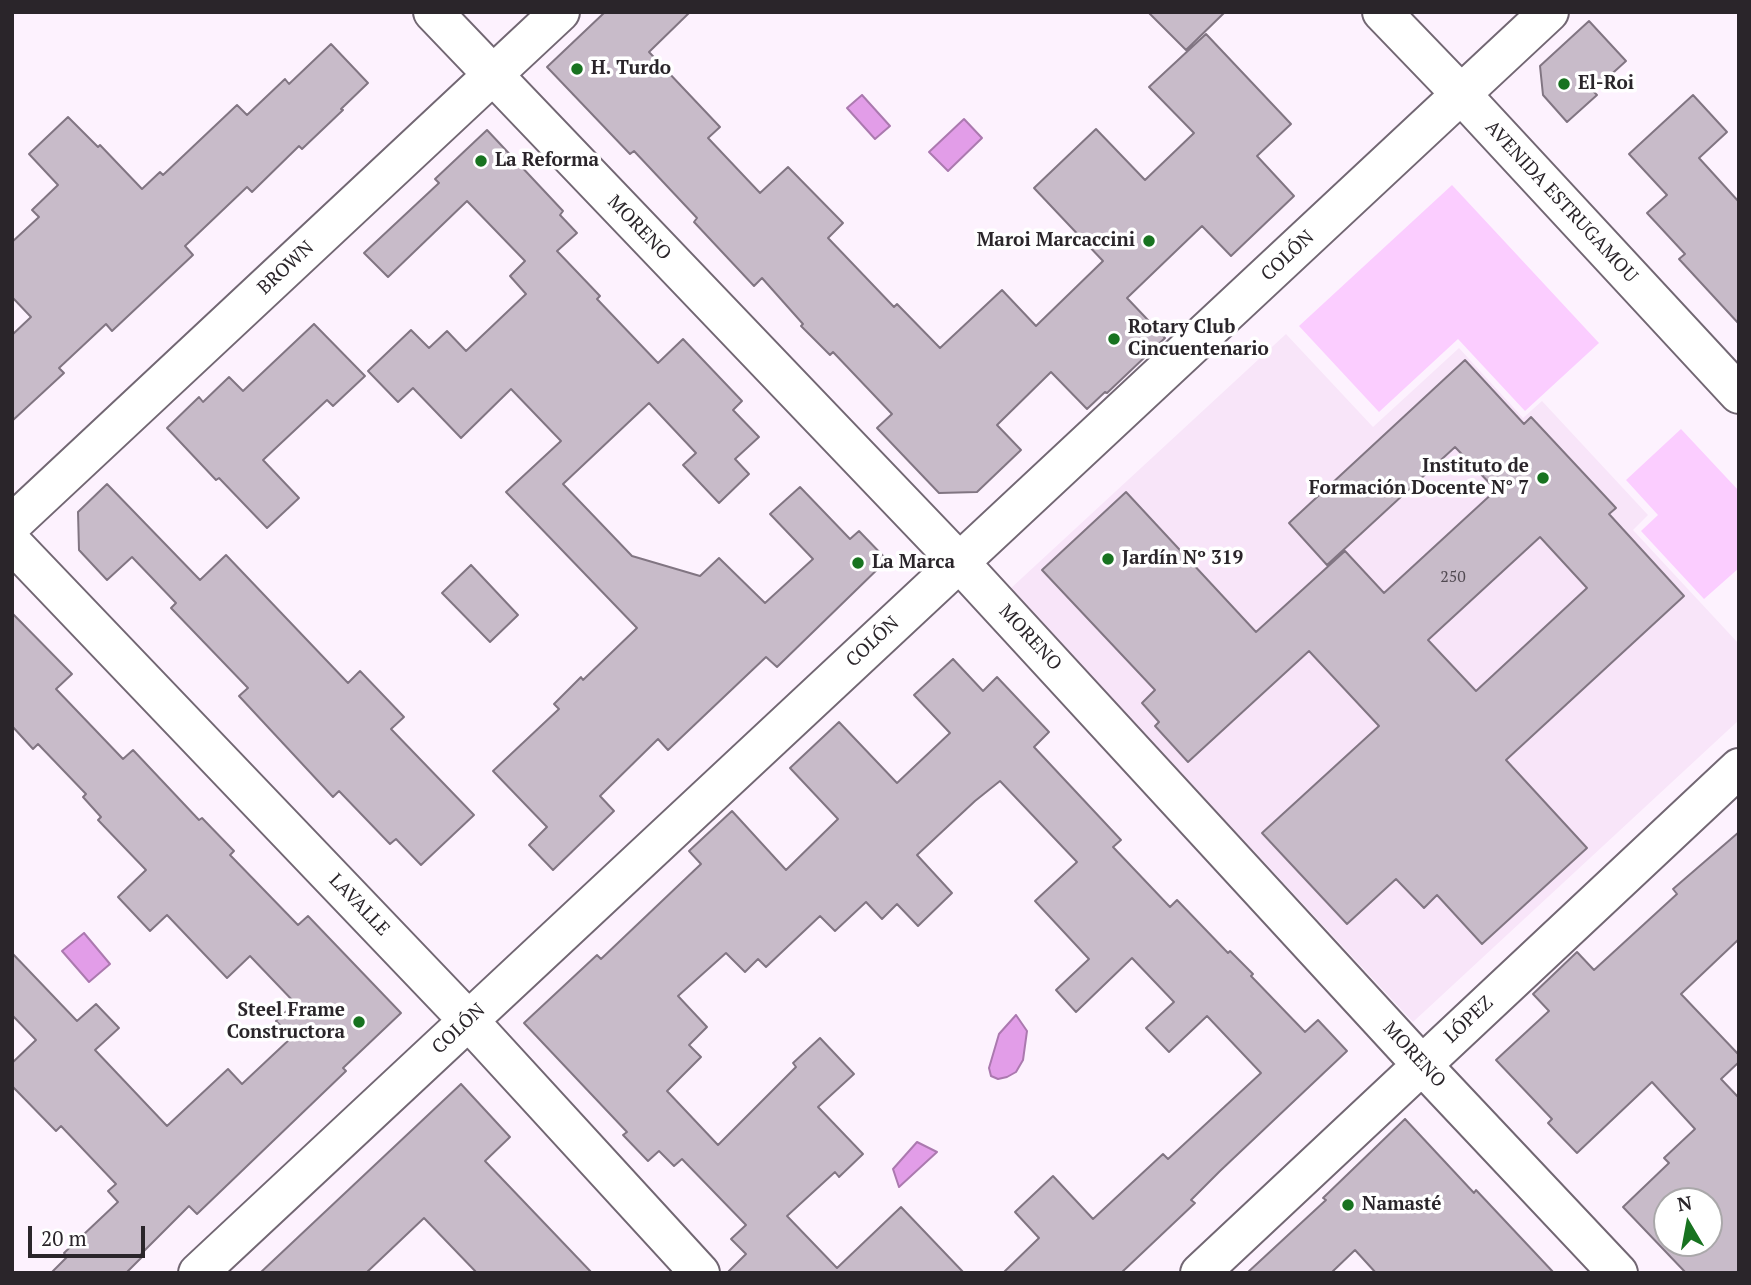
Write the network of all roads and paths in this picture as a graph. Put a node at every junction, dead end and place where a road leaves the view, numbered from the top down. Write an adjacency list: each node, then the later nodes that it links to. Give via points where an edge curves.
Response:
1 (433, 12): 5 (street, MORENO)
2 (560, 12): 5 (street, BROWN)
3 (1381, 12): 6 (street, AVENIDA ESTRUGAMOU)
4 (1549, 12): 6 (street, COLÓN)
5 (492, 76): 8 (street, BROWN); 10 (street, MORENO)
6 (1461, 94): 7 (street, AVENIDA ESTRUGAMOU); 10 (street, COLÓN)
7 (1739, 394)
8 (12, 524)
9 (12, 543): 12 (street, LAVALLE)
10 (959, 562): 12 (street, COLÓN); 13 (street, MORENO)
11 (1739, 768): 13 (street, LÓPEZ)
12 (468, 1020): 14 (street, COLÓN); 15 (street, LAVALLE)
13 (1422, 1065): 16 (street, LÓPEZ); 17 (street, MORENO)
14 (198, 1273)
15 (700, 1273)
16 (1200, 1273)
17 (1618, 1273)

